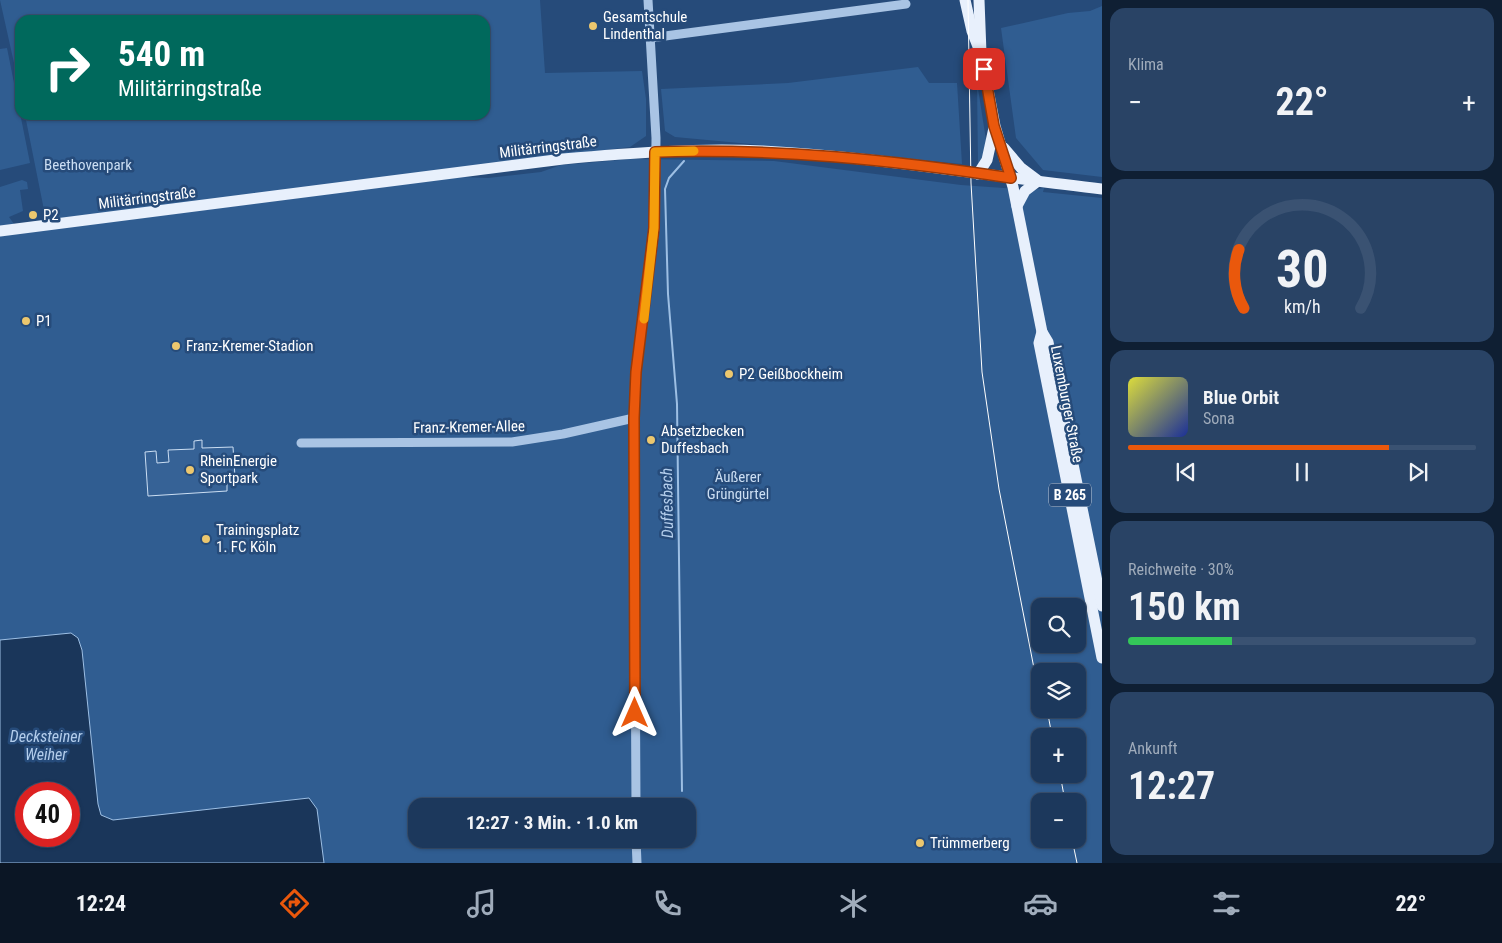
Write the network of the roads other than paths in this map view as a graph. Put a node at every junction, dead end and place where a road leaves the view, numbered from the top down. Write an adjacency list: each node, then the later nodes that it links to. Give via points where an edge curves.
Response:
1 (648, 0): 5 (street)
2 (965, 0): 6 (main road, Luxemburger Straße / B 265)
3 (979, 0): 6 (main road, Luxemburger Straße / B 265)
4 (906, 4): 5 (street)
5 (650, 38): 9 (street)
6 (981, 53): 7 (main road, Luxemburger Straße / B 265)
7 (994, 126): 8 (main road, Luxemburger Straße / B 265); 10 (main road, via 986,160)
8 (999, 142): 11 (main road, Luxemburger Straße / B 265); 12 (main road)
9 (655, 152): 10 (main road, Militärringstraße, via 802,154); 15 (main road, Militärringstraße, via 554,161); 17 (street, via 654,228 636,372)
10 (978, 174): 11 (main road, Militärringstraße)
11 (1011, 178): 12 (main road, Militärringstraße); 14 (main road, Luxemburger Straße / B 265)
12 (1038, 182): 13 (main road, Militärringstraße); 14 (main road, via 1025,191)
13 (1102, 189)
14 (1017, 206): 16 (main road, Luxemburger Straße / B 265)
15 (0, 231)
16 (1042, 332): 19 (main road, Luxemburger Straße / B 265, via 1048,342); 20 (main road, Luxemburger Straße / B 265, via 1039,343)
17 (634, 418): 18 (street, Franz-Kremer-Allee, via 512,442); 21 (street)
18 (301, 443)
19 (1102, 606)
20 (1102, 658)
21 (636, 798)
22 (636, 848): 23 (street)
23 (637, 863)

